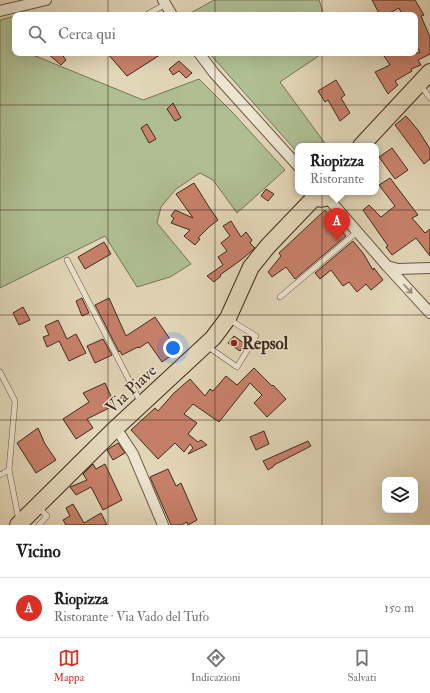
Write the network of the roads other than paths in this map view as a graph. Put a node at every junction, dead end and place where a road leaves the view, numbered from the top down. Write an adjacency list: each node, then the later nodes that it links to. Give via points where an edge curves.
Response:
1 (46, 0): 3 (street)
2 (164, 2): 4 (lane); 5 (street)
3 (0, 11)
4 (150, 12)
5 (170, 12)
6 (201, 56): 10 (street)
7 (425, 77): 8 (lane); 9 (main road)
8 (430, 98)
9 (364, 143)
10 (295, 163)
11 (321, 195): 12 (street); 18 (main road, Via Piave, via 268,246 251,267)
12 (357, 232): 14 (street); 16 (lane)
13 (67, 260): 21 (lane)
14 (387, 266): 15 (street, via 398,269); 17 (street, one-way to 17)
15 (430, 268)
16 (280, 297)
17 (430, 313)
18 (228, 318): 19 (main road, Via Piave); 19 (lane, via 256,336 237,367)
19 (206, 346): 21 (main road, Via Piave)
20 (0, 372): 23 (lane, via 15,401)
21 (142, 405): 22 (main road, Via Piave)
22 (116, 428): 25 (main road, Via Piave); 28 (street, via 133,454)
23 (8, 470): 24 (lane); 26 (lane)
24 (0, 475)
25 (37, 506): 26 (main road, Via Piave); 27 (lane, via 47,516)
26 (19, 524)
27 (39, 525)
28 (163, 525)

